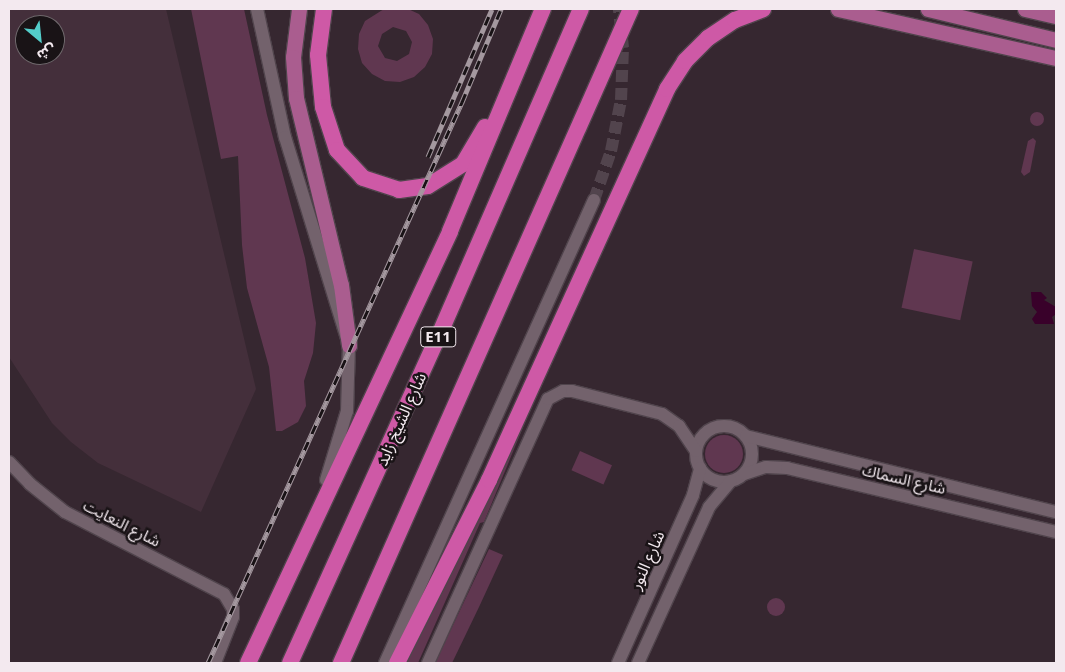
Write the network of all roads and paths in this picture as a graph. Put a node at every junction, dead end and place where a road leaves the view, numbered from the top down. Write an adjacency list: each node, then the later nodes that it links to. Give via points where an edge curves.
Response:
1 (257, 9): 16 (street, via 285,137)
2 (299, 9): 16 (main road, via 293,57 299,117 341,285)
3 (324, 9): 4 (highway, via 319,37 319,81 325,116 337,150 355,172 371,183 409,190 428,186 446,177 470,155)
4 (538, 9)
5 (543, 9): 24 (highway, via 450,231 356,436)
6 (581, 9): 28 (highway, شارع الشيخ زايد / E11, via 440,333)
7 (631, 9): 29 (highway, E11)
8 (763, 9): 31 (highway, via 735,20 708,38 685,61 667,88 488,480)
9 (838, 9): 14 (main road)
10 (928, 9): 13 (main road)
11 (1025, 9): 12 (main road)
12 (1056, 16)
13 (1056, 40)
14 (1056, 58)
15 (594, 200): 30 (street)
16 (349, 345): 24 (street, via 347,411)
17 (746, 436): 18 (street, via 738,430 721,426 704,434); 21 (street, via 752,459); 23 (street, شارع السماك)
18 (696, 451): 20 (street); 32 (street, via 679,426 662,414 572,392 563,391 548,399)
19 (9, 462): 26 (street, شارع النعايت, via 65,512 98,532 217,587 233,608 232,626)
20 (700, 468): 22 (street, via 713,480); 33 (street, شارع النور, via 693,496)
21 (744, 474): 22 (street); 25 (street, شارع السماك, via 766,467 787,468)
22 (731, 481): 34 (street, via 710,507)
23 (1056, 512)
24 (314, 517): 27 (highway)
25 (1056, 532)
26 (215, 663)
27 (248, 663)
28 (290, 663)
29 (341, 663)
30 (385, 663)
31 (396, 663)
32 (428, 663)
33 (618, 663)
34 (638, 663)

